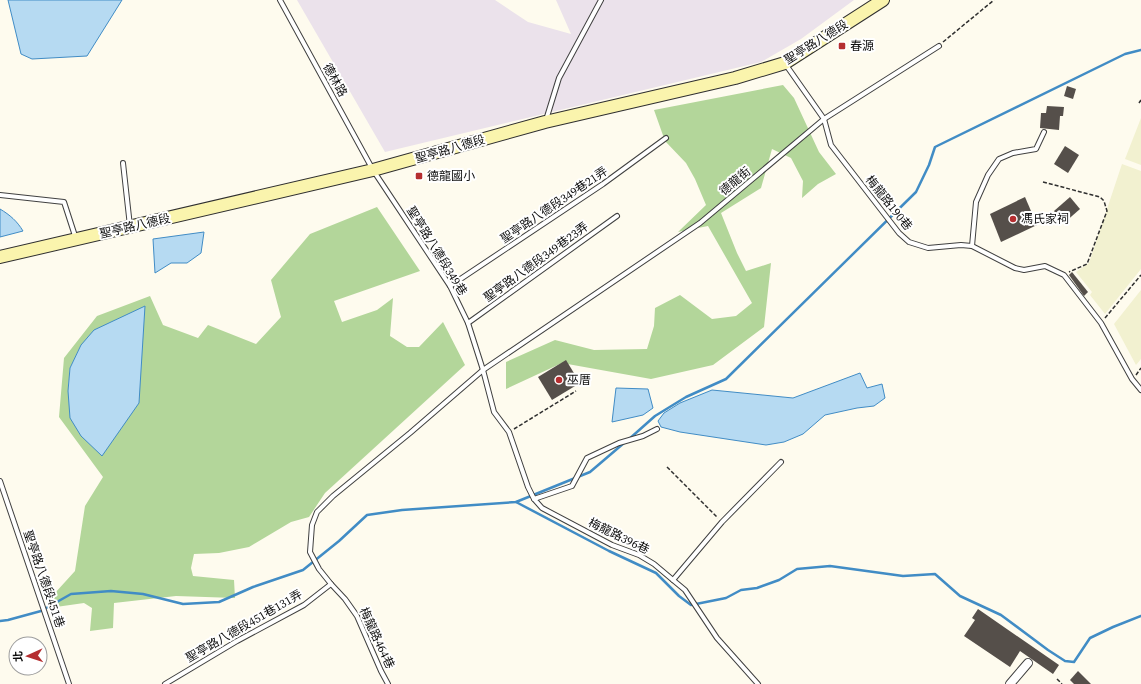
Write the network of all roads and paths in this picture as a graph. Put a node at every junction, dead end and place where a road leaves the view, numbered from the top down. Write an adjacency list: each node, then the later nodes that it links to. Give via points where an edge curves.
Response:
1 (280, 0): 14 (lane, 德林路)
2 (601, 0): 10 (lane, via 559,78)
3 (883, 0): 6 (street, 聖亭路八德段)
4 (994, 0): 5 (path)
5 (939, 46): 9 (lane, 德龍街)
6 (785, 63): 9 (lane, 梅龍路190巷); 10 (street, 聖亭路八德段, via 735,78)
7 (1141, 100): 8 (path)
8 (1140, 103)
9 (824, 119): 20 (lane, 梅龍路190巷, via 831,145 909,242 928,248); 27 (lane, 德龍街, via 700,223)
10 (545, 122): 14 (street, 聖亭路八德段)
11 (1044, 132): 20 (lane, via 1036,150 1013,153 999,159 988,175 976,202)
12 (666, 138): 24 (lane, 聖亭路八德段349巷21弄, via 603,184)
13 (123, 164): 18 (lane)
14 (373, 170): 18 (street, 聖亭路八德段); 24 (lane, 聖亭路八德段349巷)
15 (1043, 182): 22 (path, via 1100,197 1107,211 1086,264)
16 (0, 195): 19 (lane, via 64,202)
17 (617, 216): 25 (lane, 聖亭路八德段349巷23弄)
18 (130, 227): 19 (street, 聖亭路八德段)
19 (76, 239): 21 (street, 聖亭路八德段)
20 (972, 246): 22 (lane, 梅龍路190巷, via 1015,268 1024,270 1045,266)
21 (0, 257)
22 (1064, 275): 26 (lane, 梅龍路190巷)
23 (1141, 275): 26 (path)
24 (450, 286): 25 (lane, 聖亭路八德段349巷)
25 (468, 324): 27 (lane, 聖亭路八德段349巷)
26 (1101, 324): 28 (lane, 梅龍路190巷, via 1132,380)
27 (483, 370): 31 (lane, 梅龍路396巷, via 494,412); 38 (lane, 德龍街, via 333,496 318,512 312,525 310,552)
28 (1141, 390)
29 (576, 391): 31 (path)
30 (656, 429): 35 (lane, via 587,458 572,486)
31 (509, 432): 35 (lane, 梅龍路396巷)
32 (781, 462): 36 (lane)
33 (667, 468): 36 (path)
34 (0, 481): 41 (lane, 聖亭路八德段451巷)
35 (534, 499): 37 (lane, 梅龍路396巷, via 542,508 612,544 639,554)
36 (722, 522): 37 (lane)
37 (673, 580): 44 (lane, 梅龍路396巷, via 685,590 717,638)
38 (331, 584): 42 (lane, 聖亭路八德段451巷131弄, via 304,605); 43 (lane, 梅龍路464巷, via 357,616)
39 (1028, 663): 45 (street)
40 (1057, 679): 46 (path)
41 (69, 684)
42 (165, 684)
43 (388, 684)
44 (758, 684)
45 (1010, 684)
46 (1062, 684)

